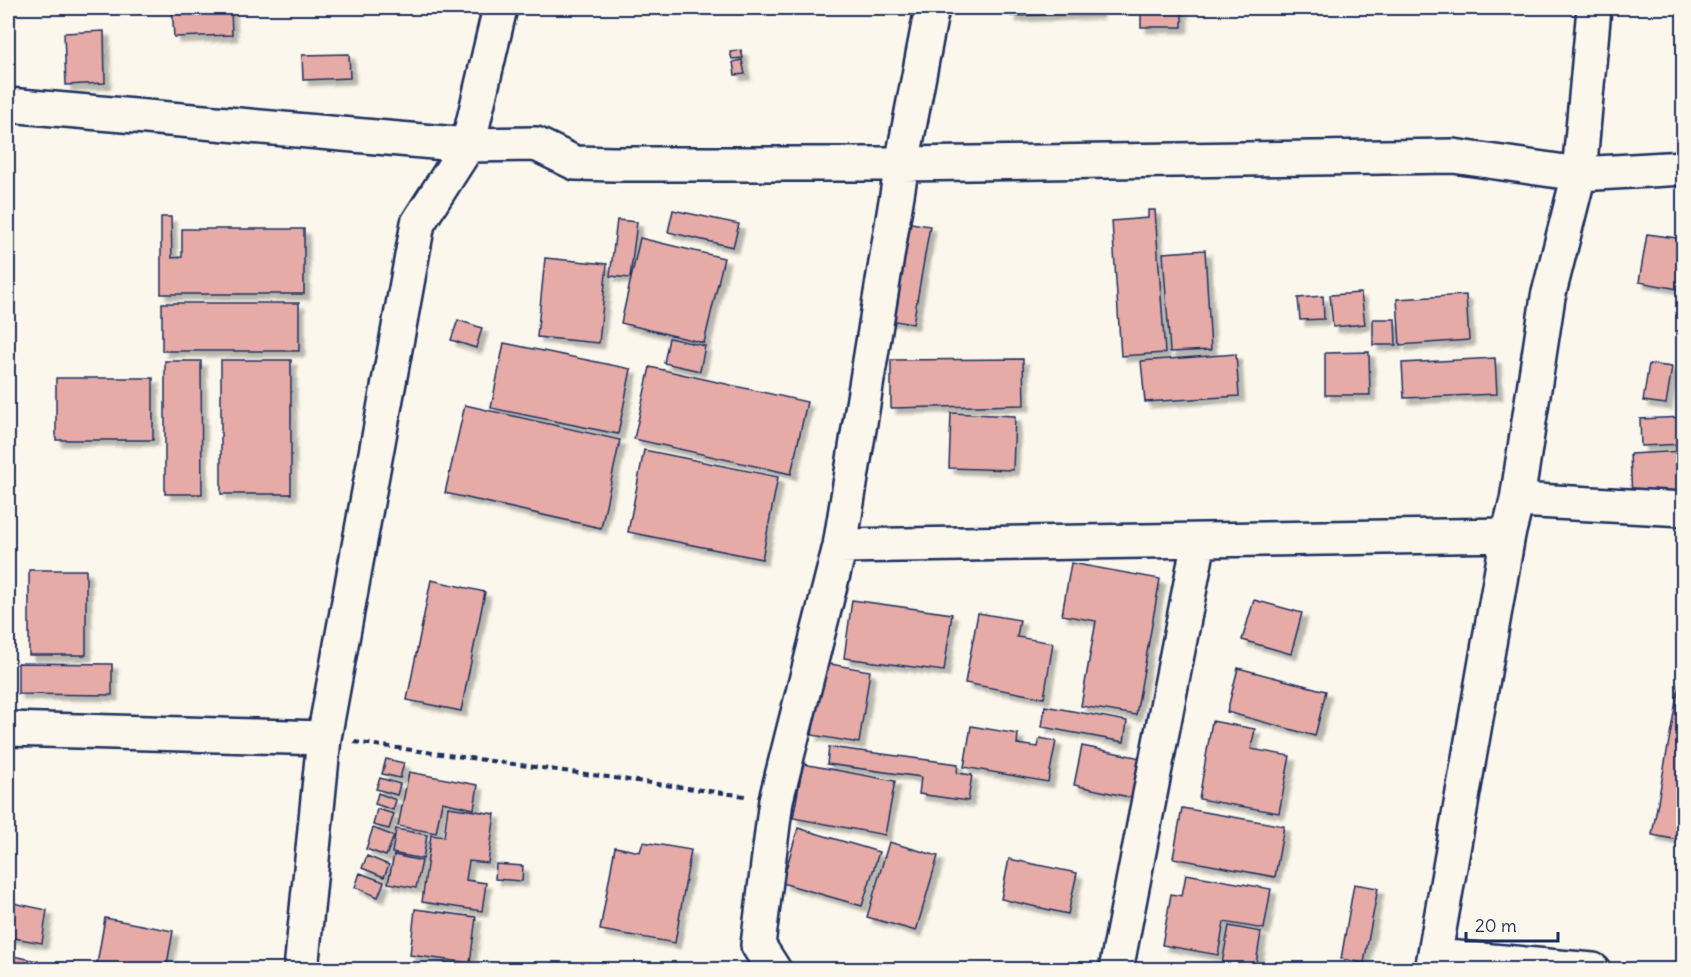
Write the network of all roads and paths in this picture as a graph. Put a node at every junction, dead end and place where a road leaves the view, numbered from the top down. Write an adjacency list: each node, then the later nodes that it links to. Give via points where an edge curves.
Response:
1 (500, 8): 5 (street)
2 (932, 8): 6 (street)
3 (1594, 8): 8 (street)
4 (8, 105): 5 (street)
5 (468, 146): 6 (street, via 536,144 575,163); 15 (street, via 418,223)
6 (902, 164): 8 (street, via 1453,156); 13 (street)
7 (1683, 168): 8 (street)
8 (1579, 174): 9 (street, via 1548,297)
9 (1517, 500): 10 (street); 11 (street)
10 (1683, 509)
11 (1508, 535): 12 (street); 17 (street)
12 (1199, 541): 13 (street); 20 (street)
13 (840, 546): 16 (street)
14 (8, 729): 15 (street)
15 (324, 738): 16 (path); 18 (street)
16 (776, 800): 19 (street, via 758,945)
17 (1433, 963): 21 (street)
18 (301, 969)
19 (774, 969)
20 (1116, 969)
21 (1593, 969)

